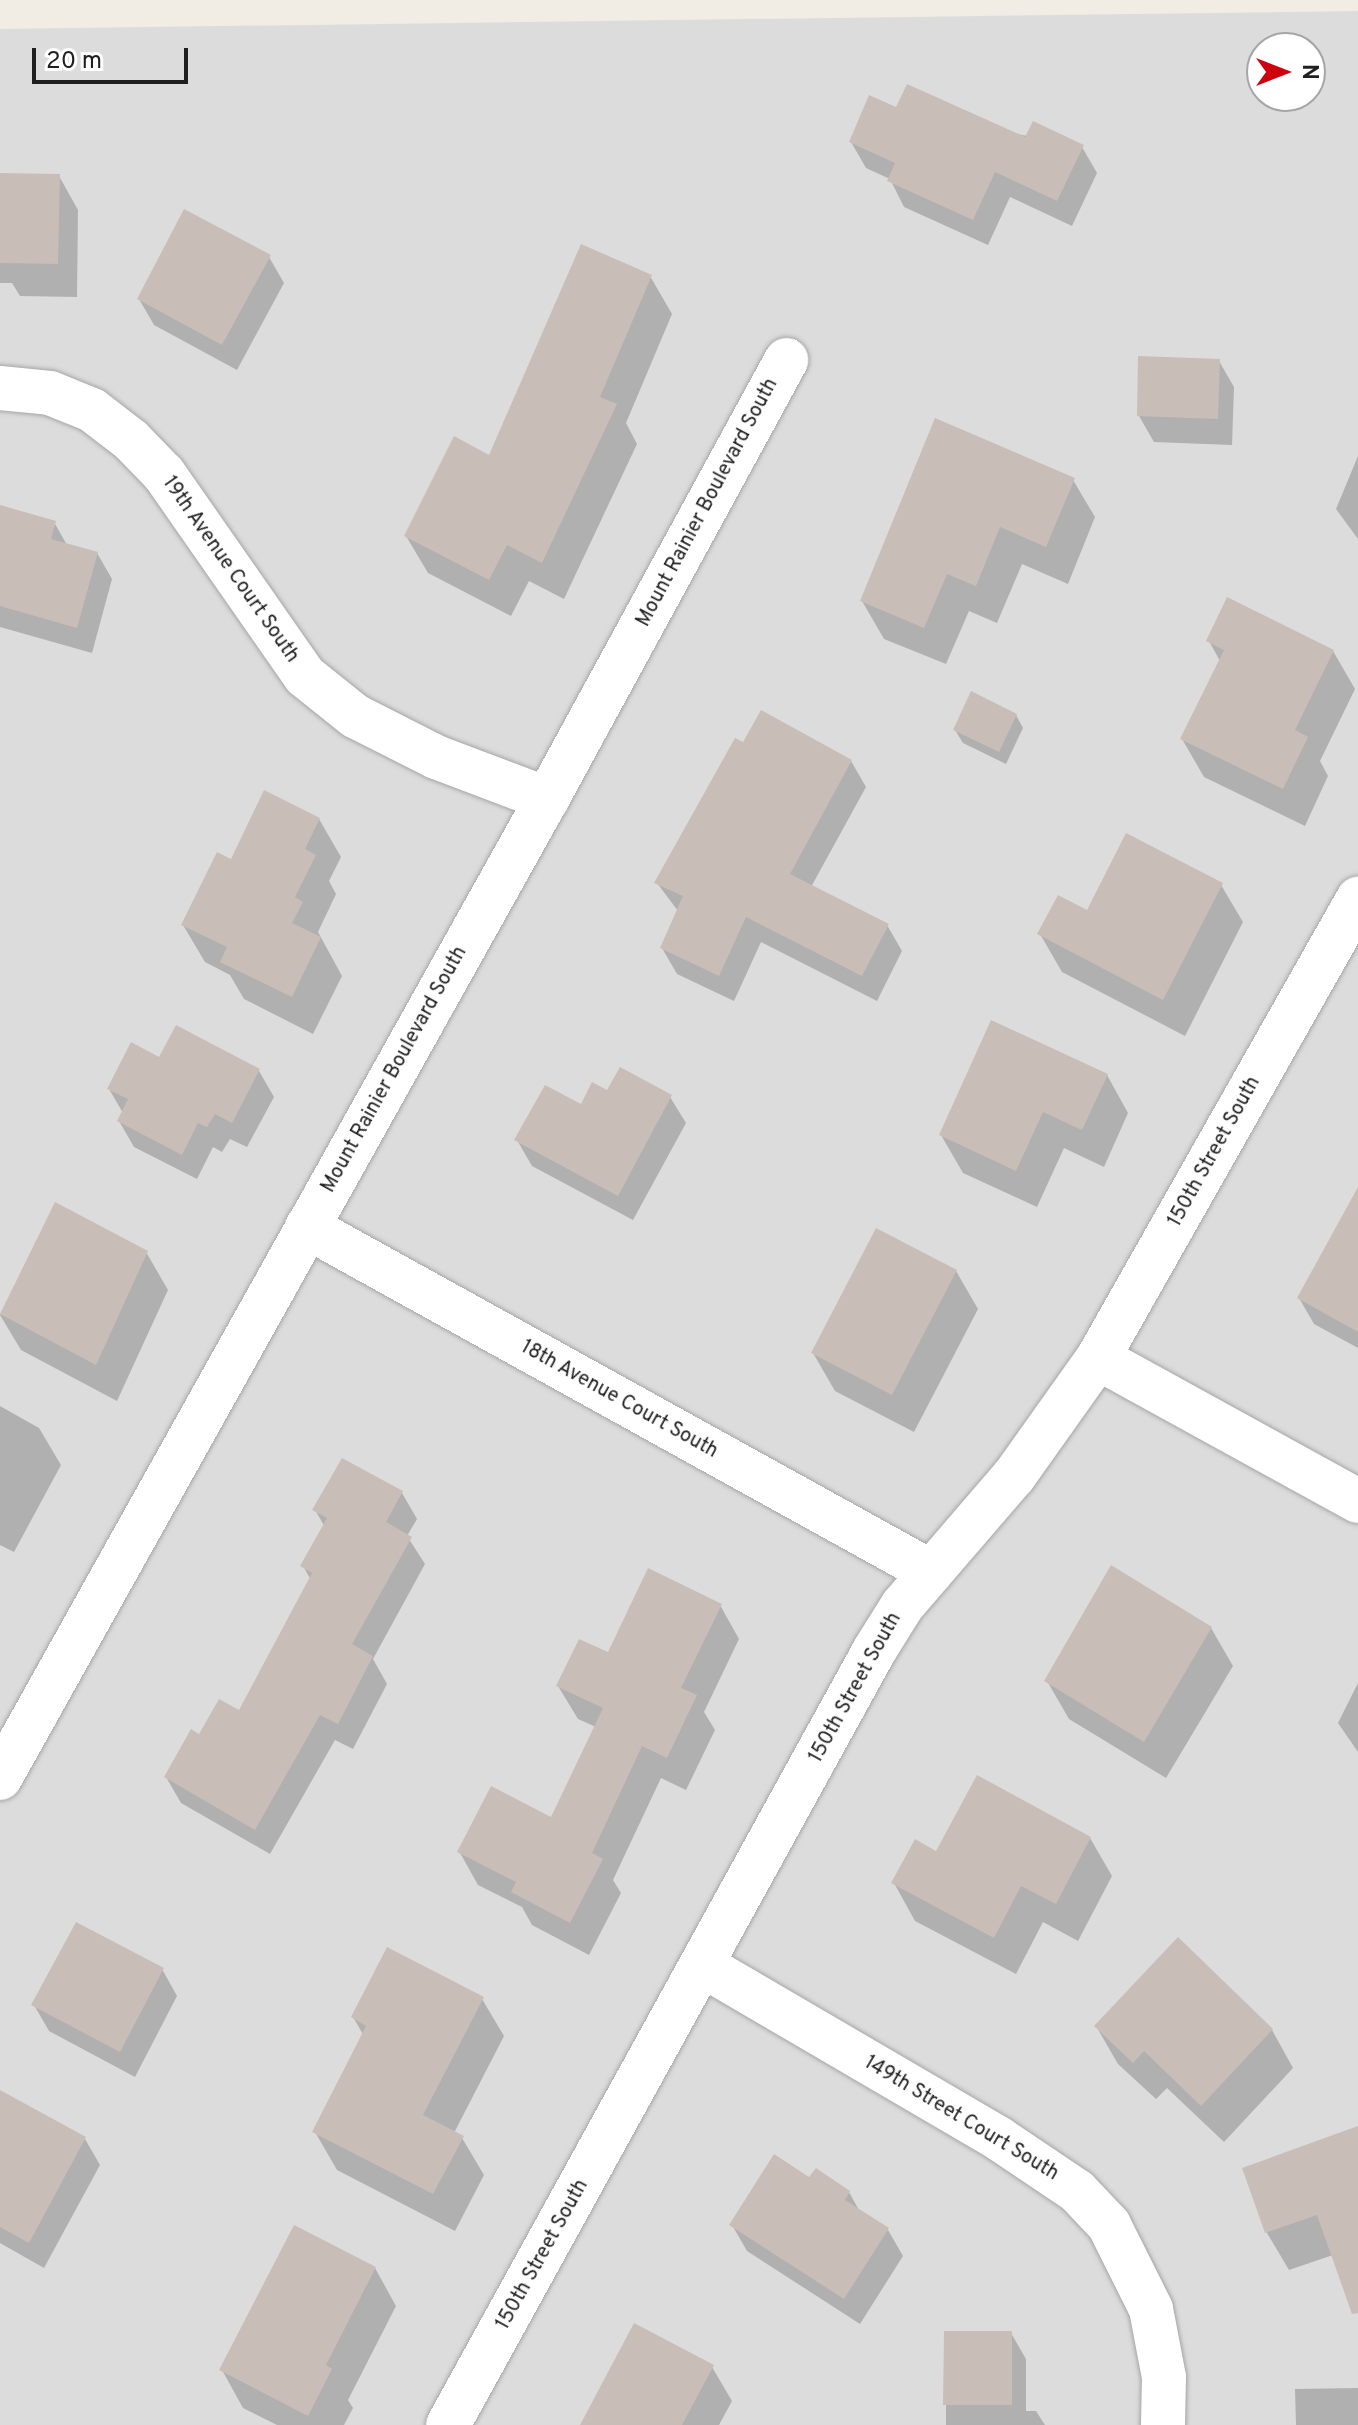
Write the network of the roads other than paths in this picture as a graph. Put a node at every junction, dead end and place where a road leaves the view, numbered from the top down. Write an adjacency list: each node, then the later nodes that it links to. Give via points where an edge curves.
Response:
1 (786, 360): 3 (street, Mount Rainier Boulevard South)
2 (0, 388): 3 (street, 19th Avenue Court South, via 50,393 92,410 131,440 164,474 305,676 355,716 436,757)
3 (547, 799): 5 (street, Mount Rainier Boulevard South)
4 (1358, 899): 6 (street, 150th Street South)
5 (307, 1227): 8 (street, 18th Avenue Court South); 9 (street, Mount Rainier Boulevard South)
6 (1098, 1358): 7 (street); 8 (street, 150th Street South, via 1014,1476)
7 (1358, 1501)
8 (931, 1572): 10 (street, 150th Street South, via 874,1651)
9 (0, 1778)
10 (704, 1966): 11 (street, 150th Street South); 12 (street, 149th Street Court South, via 998,2138 1077,2191 1109,2225 1151,2309 1164,2377)
11 (448, 2425)
12 (1163, 2425)

